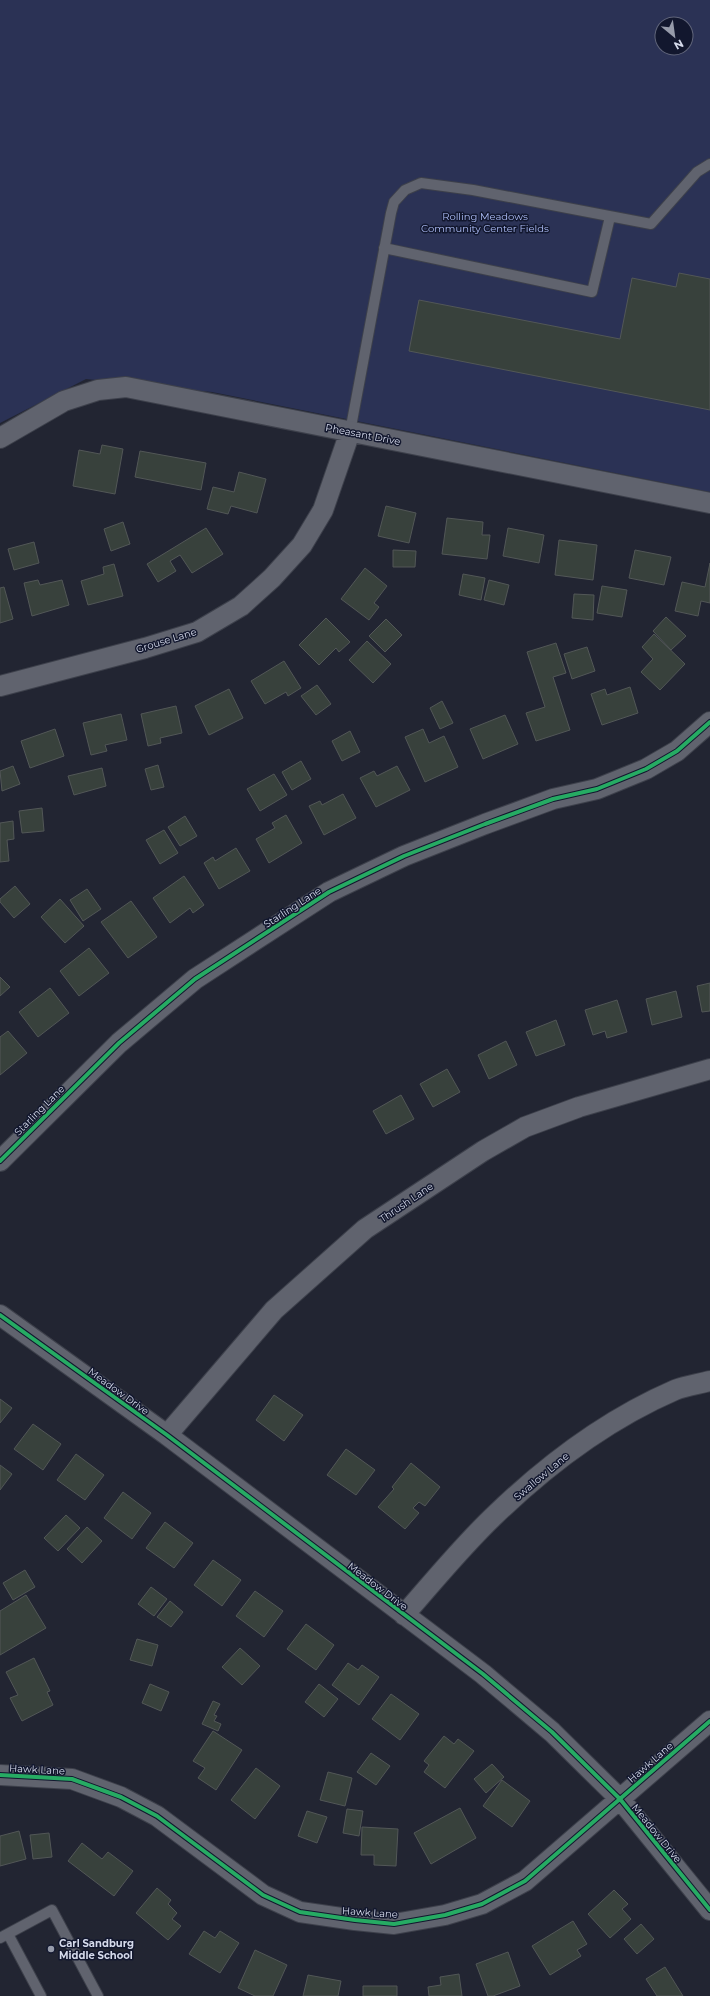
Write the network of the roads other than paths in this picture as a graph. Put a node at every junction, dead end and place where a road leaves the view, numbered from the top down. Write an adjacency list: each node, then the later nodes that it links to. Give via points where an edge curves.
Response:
1 (710, 164): 2 (lane, via 697,172 651,224)
2 (610, 217): 3 (lane, via 473,190 421,184 405,190 394,202); 3 (lane, via 592,292)
3 (384, 248): 4 (lane)
4 (350, 432): 5 (street, Pheasant Drive, via 126,387 98,390 64,401); 6 (street, Pheasant Drive); 7 (street, Grouse Lane, via 324,510 302,545 272,578 241,606 197,632)
5 (0, 438)
6 (710, 503)
7 (0, 686)
8 (710, 722): 10 (street, Starling Lane, via 678,751 646,770 597,789 554,799 485,824 404,856 329,892 195,979 119,1043)
9 (710, 1069): 13 (street, Thrush Lane, via 579,1107 524,1127 384,1216 365,1229 274,1310)
10 (0, 1160)
11 (0, 1315): 13 (street, Meadow Drive)
12 (710, 1381): 14 (street, Swallow Lane, via 676,1390 633,1412 594,1434 545,1470 495,1515)
13 (167, 1435): 14 (street, Meadow Drive)
14 (404, 1615): 17 (street, Meadow Drive, via 483,1674 552,1732)
15 (710, 1721): 17 (street, Hawk Lane)
16 (0, 1775): 17 (street, Hawk Lane, via 72,1779 121,1796 157,1816 269,1898 300,1912 394,1924 445,1915 482,1904 525,1881)
17 (620, 1799): 18 (street, Meadow Drive)
18 (710, 1910)
19 (4, 1936): 20 (lane); 21 (lane, via 52,1910)
20 (42, 1996)
21 (98, 1996)

